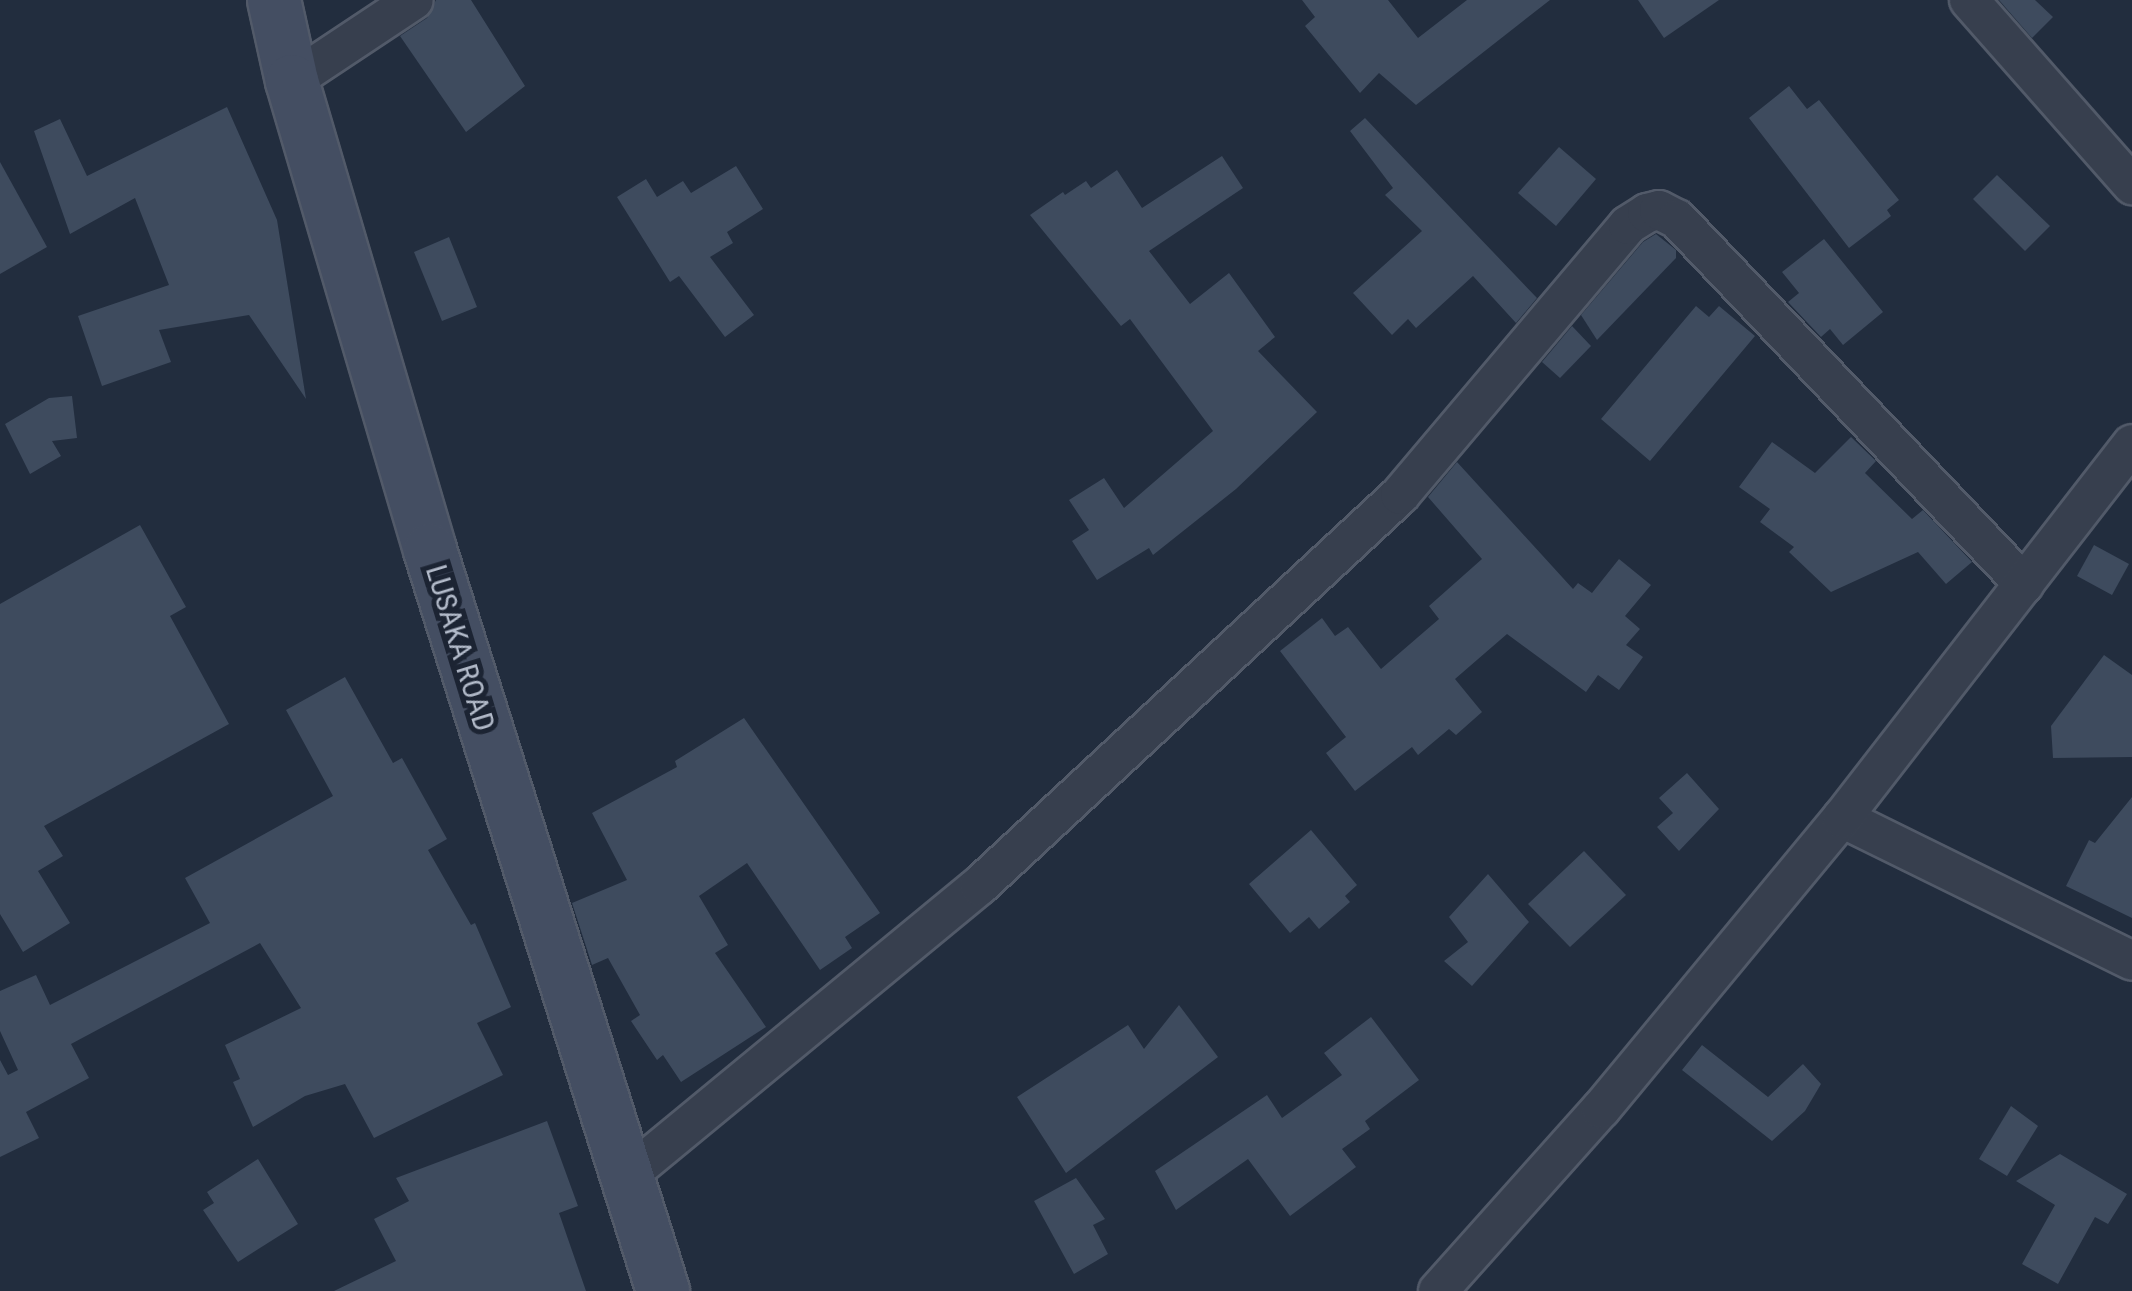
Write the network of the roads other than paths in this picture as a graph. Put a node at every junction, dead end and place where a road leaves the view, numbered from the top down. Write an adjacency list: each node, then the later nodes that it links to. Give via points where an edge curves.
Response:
1 (274, 0): 4 (street, LUSAKA ROAD)
2 (414, 0): 4 (street)
3 (1970, 0): 5 (street)
4 (292, 81): 10 (street, LUSAKA ROAD, via 430,550)
5 (2132, 185)
6 (2132, 444): 7 (street)
7 (2024, 584): 8 (street); 10 (street, via 1678,219 1647,212 1628,225 1400,496 979,886)
8 (1842, 818): 9 (street); 12 (street, via 1601,1109)
9 (2132, 961)
10 (627, 1176): 11 (street, LUSAKA ROAD)
11 (662, 1291)
12 (1438, 1291)

